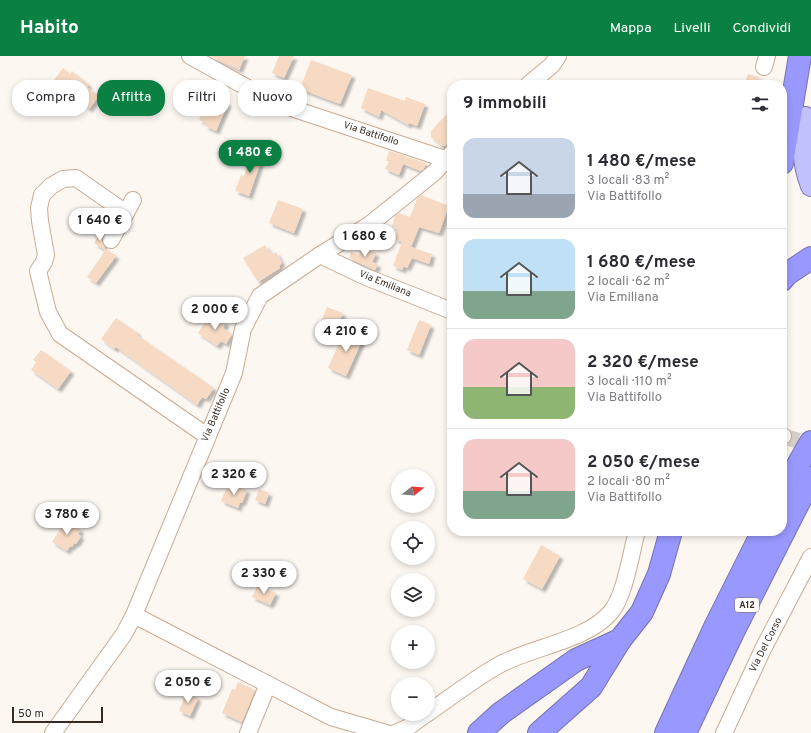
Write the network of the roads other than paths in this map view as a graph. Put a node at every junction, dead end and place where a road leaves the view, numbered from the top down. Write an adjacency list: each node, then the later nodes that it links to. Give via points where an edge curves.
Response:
1 (190, 56): 7 (street, Via Battifollo, via 273,102)
2 (558, 56): 4 (street, via 552,65)
3 (800, 56): 6 (highway)
4 (534, 80)
5 (808, 112): 8 (main road); 10 (main road, via 802,143 803,161)
6 (787, 133)
7 (447, 155)
8 (787, 155)
9 (447, 158): 12 (street, Via Battifollo, via 435,172 369,225)
10 (811, 186)
11 (111, 240): 16 (street, via 130,206 76,178 62,179 42,195 39,208 46,255 38,271 48,312 60,334)
12 (320, 255): 15 (street, Via Emiliana, via 366,277); 16 (street, Via Battifollo, via 260,296 242,328 234,373)
13 (811, 258): 14 (highway)
14 (787, 274)
15 (447, 308)
16 (207, 436): 26 (street, Via Battifollo)
17 (811, 442): 19 (highway)
18 (811, 478): 20 (highway, A12 / A12)
19 (787, 484)
20 (787, 525)
21 (636, 536): 29 (street, via 618,601 596,626 499,665)
22 (670, 536): 27 (highway, via 642,612)
23 (760, 536): 37 (highway, A12 / A12)
24 (782, 536): 38 (highway, A12 / A12)
25 (811, 558): 39 (street, Via Del Corso, via 763,649)
26 (134, 615): 28 (street); 31 (street, Via Battifollo, via 124,634)
27 (620, 640): 35 (highway, via 576,660 501,713); 36 (highway, via 591,687)
28 (268, 684): 32 (street); 33 (street, via 331,717)
29 (435, 708)
30 (416, 721): 34 (street)
31 (53, 733)
32 (248, 733)
33 (386, 733)
34 (395, 733)
35 (479, 733)
36 (540, 733)
37 (666, 733)
38 (685, 733)
39 (724, 733)

